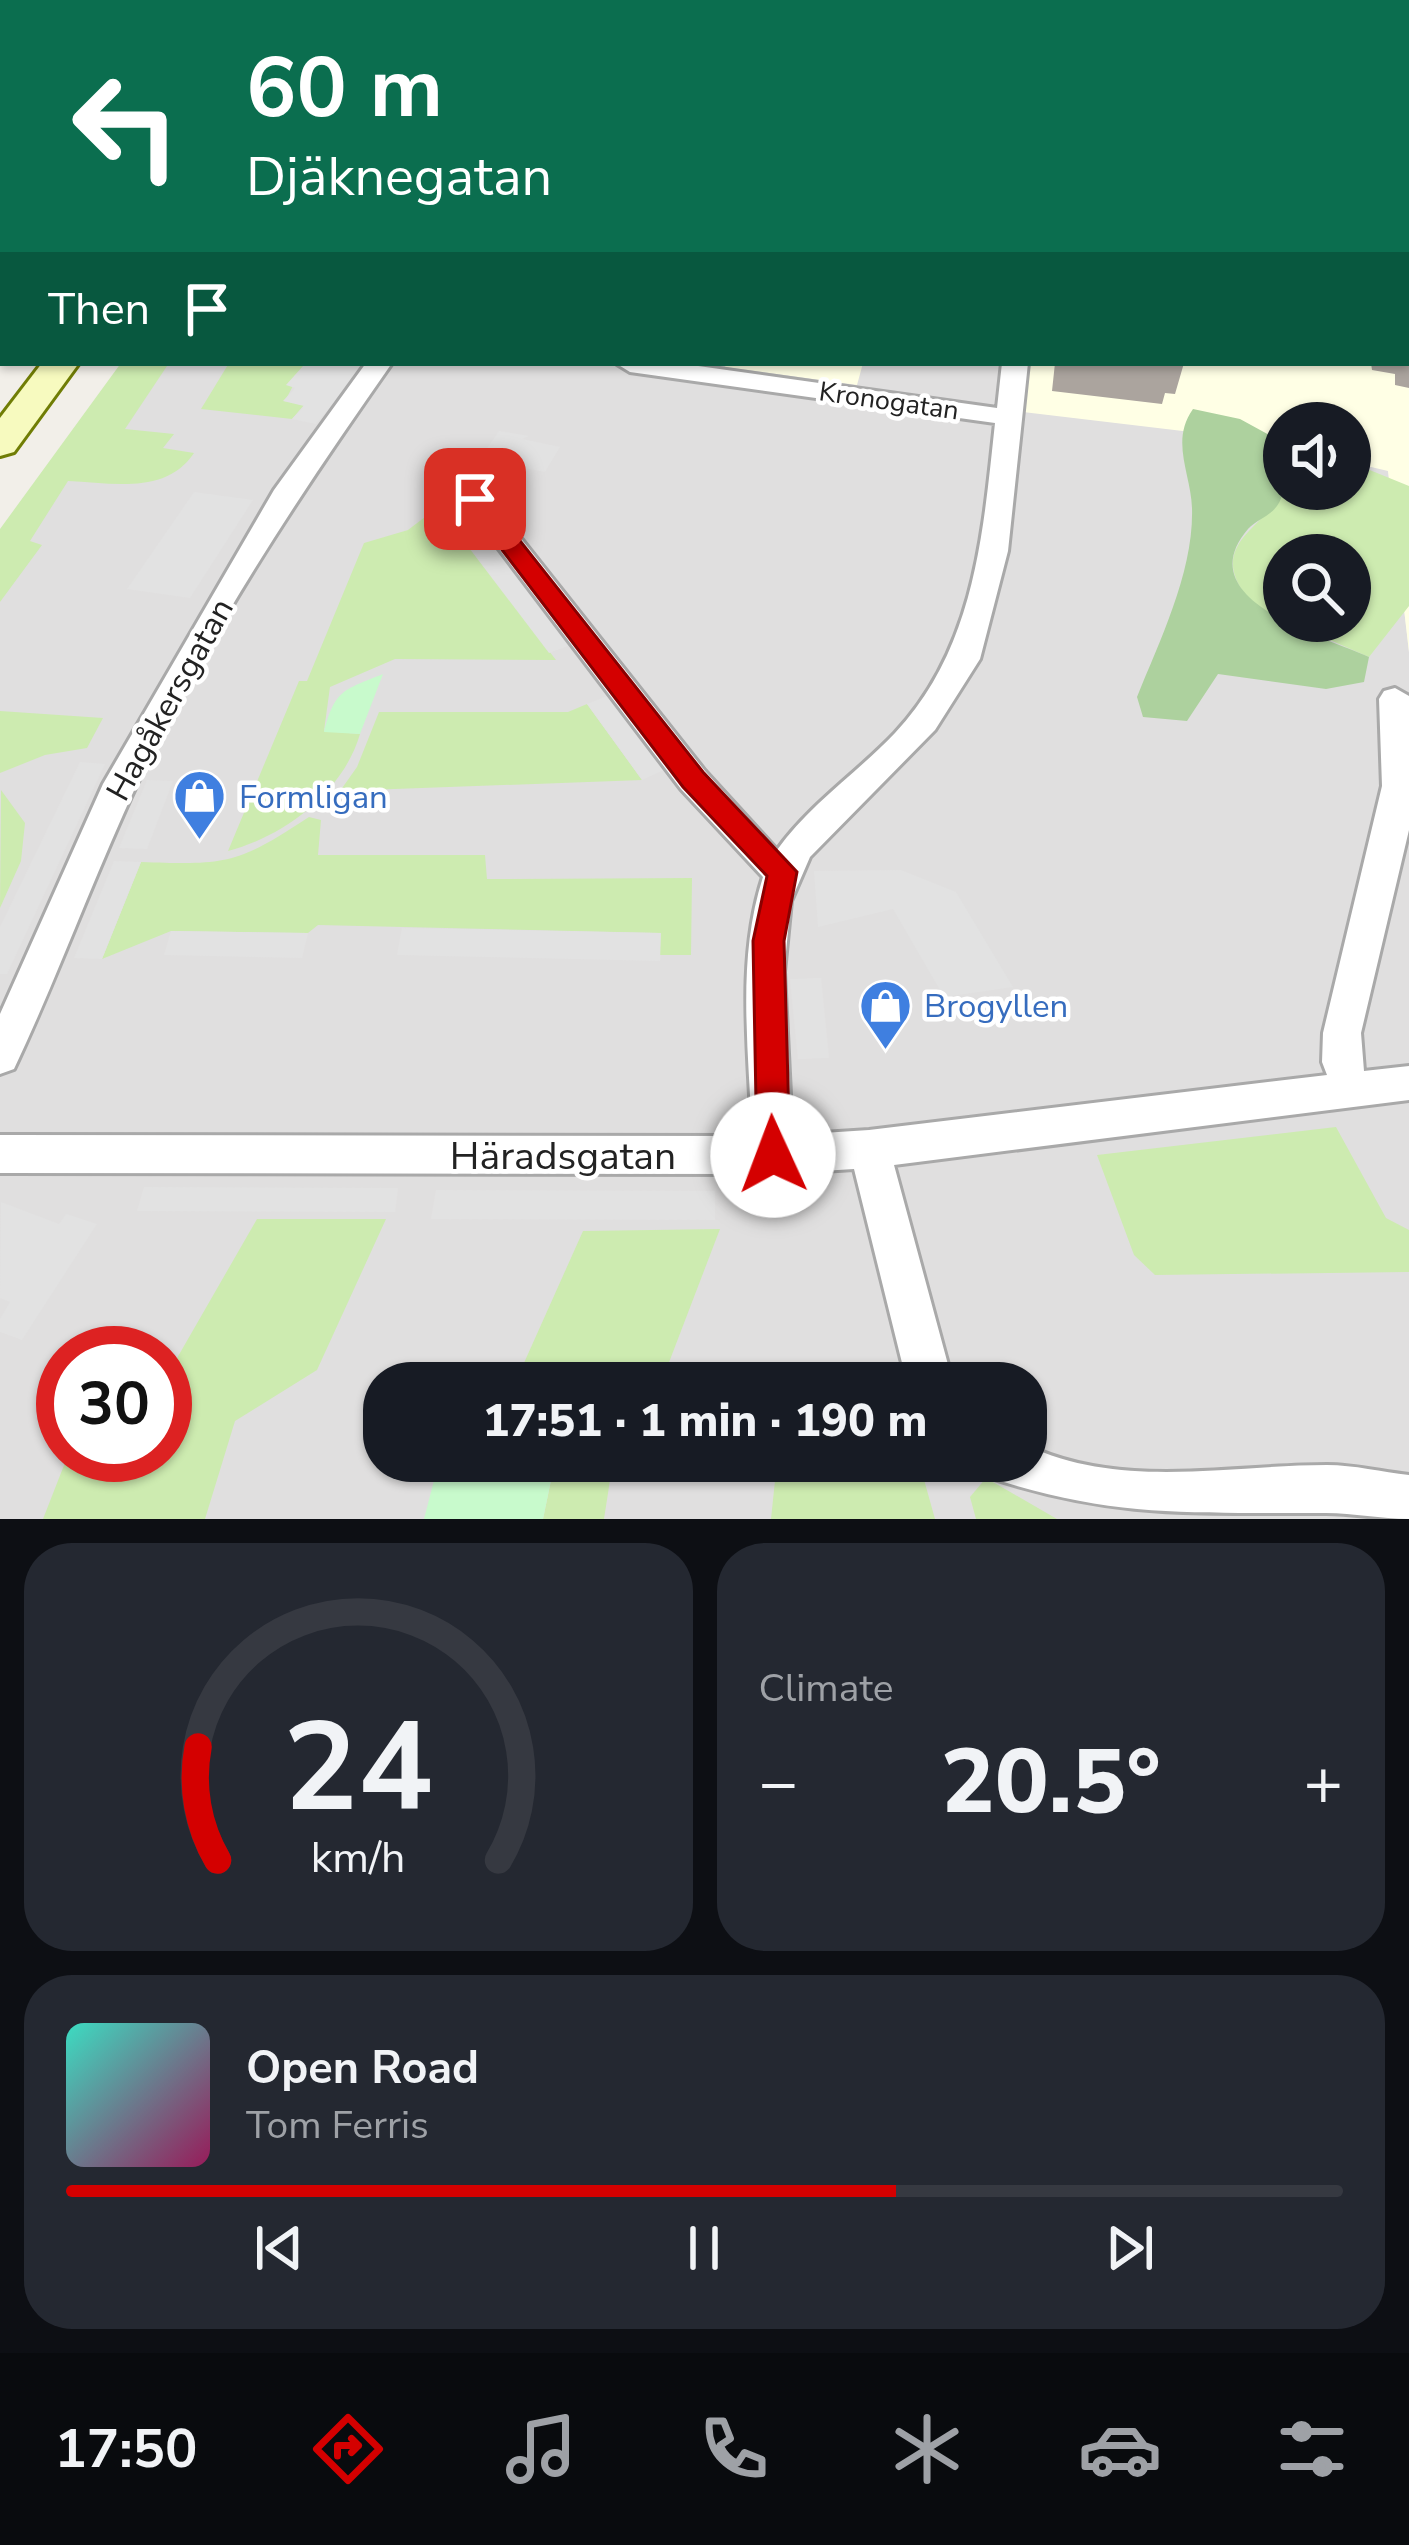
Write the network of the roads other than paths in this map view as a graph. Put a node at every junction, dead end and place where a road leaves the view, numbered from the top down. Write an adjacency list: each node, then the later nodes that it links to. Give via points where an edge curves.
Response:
1 (59, 366): 6 (main road)
2 (377, 366): 10 (street, Hagåkersgatan, via 288,490 156,714)
3 (644, 366): 5 (street, Kronogatan)
4 (1014, 366): 5 (street)
5 (1005, 417): 9 (street, via 982,604 963,660 945,694)
6 (0, 444)
7 (475, 499): 9 (street, via 693,780)
8 (1395, 699): 12 (street, via 1399,786 1342,1034)
9 (782, 872): 15 (street, via 769,941)
10 (0, 1057)
11 (1409, 1083): 12 (street, Häradsgatan)
12 (1352, 1090): 13 (street, Häradsgatan)
13 (869, 1149): 15 (street, Häradsgatan); 16 (street)
14 (0, 1154): 15 (street, Häradsgatan)
15 (773, 1155)
16 (925, 1362)
17 (1047, 1480): 18 (street, via 1096,1494 1332,1489)
18 (1409, 1499)

